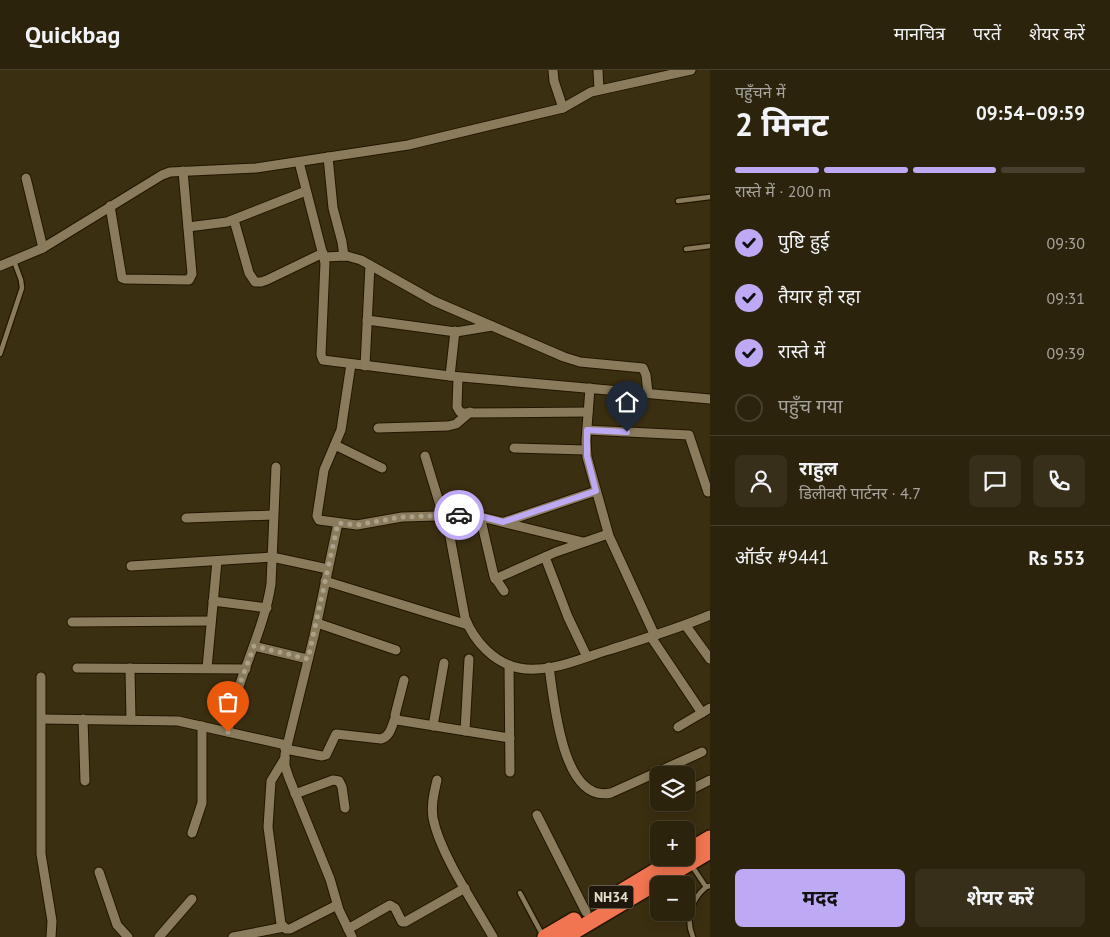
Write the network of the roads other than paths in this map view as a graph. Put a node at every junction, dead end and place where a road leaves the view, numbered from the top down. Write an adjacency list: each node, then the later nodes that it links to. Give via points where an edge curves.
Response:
1 (553, 70): 6 (street)
2 (598, 70): 5 (street)
3 (691, 70): 4 (street)
4 (652, 74): 5 (street)
5 (599, 90): 6 (street)
6 (562, 108): 7 (street, via 408,145)
7 (328, 157): 8 (street); 21 (street, via 333,208)
8 (299, 162): 9 (street, via 256,168); 11 (street)
9 (183, 171): 14 (street, via 162,175); 16 (street)
10 (26, 178): 18 (street)
11 (306, 191): 15 (street); 20 (street)
12 (710, 197): 13 (lane)
13 (678, 202)
14 (110, 206): 16 (street, via 120,273 125,279 191,278); 18 (street)
15 (234, 220): 16 (street); 20 (street, via 249,273 255,282 267,280)
16 (188, 227)
17 (710, 246): 19 (lane)
18 (43, 248): 22 (street)
19 (686, 249)
20 (323, 255): 21 (street); 29 (street, via 321,356 326,361)
21 (344, 256): 23 (street)
22 (14, 261): 24 (street); 28 (lane, via 22,288)
23 (370, 264): 25 (street); 26 (street, via 434,301)
24 (0, 266)
25 (367, 320): 27 (street); 30 (street)
26 (492, 326): 27 (street); 33 (street, via 571,360 643,368)
27 (455, 331): 31 (street)
28 (0, 354)
29 (351, 364): 30 (street); 39 (street, via 341,430)
30 (364, 366): 31 (street)
31 (454, 376): 32 (street); 35 (street, via 457,407 460,412)
32 (590, 388): 33 (street); 36 (street)
33 (648, 393): 34 (street)
34 (710, 399)
35 (470, 412): 36 (street); 37 (street, via 452,425)
36 (588, 412): 38 (street)
37 (378, 428)
38 (587, 430): 41 (street); 46 (street, via 689,435)
39 (335, 445): 44 (street); 52 (street, via 324,470 317,516 319,520)
40 (514, 448): 41 (street)
41 (586, 450): 45 (street)
42 (426, 456): 48 (street)
43 (276, 467): 47 (street)
44 (382, 468)
45 (596, 491): 51 (street); 53 (street)
46 (708, 492)
47 (274, 515): 50 (street); 55 (street)
48 (444, 515): 49 (street); 52 (street, via 402,517 357,525); 69 (street)
49 (480, 516): 51 (street); 60 (street)
50 (186, 518)
51 (503, 522): 54 (street)
52 (338, 523): 59 (street)
53 (608, 534): 54 (street); 71 (street)
54 (583, 542): 56 (street)
55 (272, 557): 57 (street); 59 (street); 64 (street)
56 (545, 557): 60 (street); 74 (street)
57 (217, 560): 58 (street); 63 (street)
58 (131, 566)
59 (328, 569): 61 (street)
60 (496, 579): 62 (street)
61 (325, 581): 68 (street); 69 (street)
62 (504, 591)
63 (213, 600): 64 (street); 66 (street)
64 (267, 608): 72 (street)
65 (710, 615): 70 (street)
66 (212, 621): 67 (street); 83 (street)
67 (72, 622)
68 (317, 622): 73 (street); 76 (street)
69 (468, 625): 79 (street, via 489,652)
70 (686, 626): 71 (street); 77 (street)
71 (653, 636): 74 (street); 88 (street)
72 (254, 646): 76 (street); 84 (street)
73 (396, 650)
74 (587, 657): 80 (street)
75 (469, 658): 96 (street)
76 (308, 659): 99 (street)
77 (710, 659)
78 (444, 663): 94 (street)
79 (510, 664): 80 (street, via 519,668); 98 (street)
80 (549, 667): 100 (street, via 561,740 580,783 594,794 611,793)
81 (78, 668): 82 (street)
82 (130, 668): 83 (street); 92 (street)
83 (207, 668): 84 (street)
84 (246, 669): 97 (street, via 231,710)
85 (42, 678): 90 (street)
86 (404, 680): 89 (street)
87 (710, 708): 88 (street)
88 (702, 713): 95 (street)
89 (396, 718): 94 (street); 99 (street, via 385,738 340,733 336,734 326,755)
90 (42, 719): 91 (street); 126 (street, via 41,854 52,921)
91 (83, 719): 92 (street); 104 (street)
92 (132, 720): 93 (street, via 178,721)
93 (202, 726): 97 (street); 109 (street, via 202,802)
94 (433, 726): 96 (street)
95 (678, 727)
96 (465, 731): 98 (street)
97 (228, 732): 99 (street)
98 (510, 738): 101 (street)
99 (285, 751): 106 (street, via 287,772); 124 (street, via 271,781 268,827)
100 (702, 752)
101 (510, 772)
102 (437, 780): 119 (street, via 433,798 434,819)
103 (710, 780): 105 (street)
104 (84, 781)
105 (695, 788)
106 (295, 794): 107 (street, via 333,780 339,781); 122 (street, via 330,879)
107 (345, 808)
108 (537, 815): 123 (street)
109 (192, 833)
110 (710, 838): 111 (highway, NH34)
111 (695, 849)
112 (710, 851): 113 (highway, NH34)
113 (695, 854)
114 (668, 866): 123 (highway, NH34)
115 (671, 866): 132 (highway, NH34)
116 (691, 866): 118 (lane)
117 (99, 872): 127 (street, via 117,925)
118 (708, 886): 133 (lane, via 698,894 688,917)
119 (465, 888): 125 (street, via 405,922 390,905); 130 (street)
120 (520, 893): 131 (lane)
121 (192, 899): 128 (street)
122 (337, 905): 124 (street, via 290,929); 125 (street)
123 (586, 912): 131 (highway, NH34)
124 (284, 927): 129 (street)
125 (350, 933)
126 (50, 937)
127 (128, 937)
128 (160, 937)
129 (233, 937)
130 (493, 937)
131 (545, 937)
132 (565, 937)
133 (692, 937)

